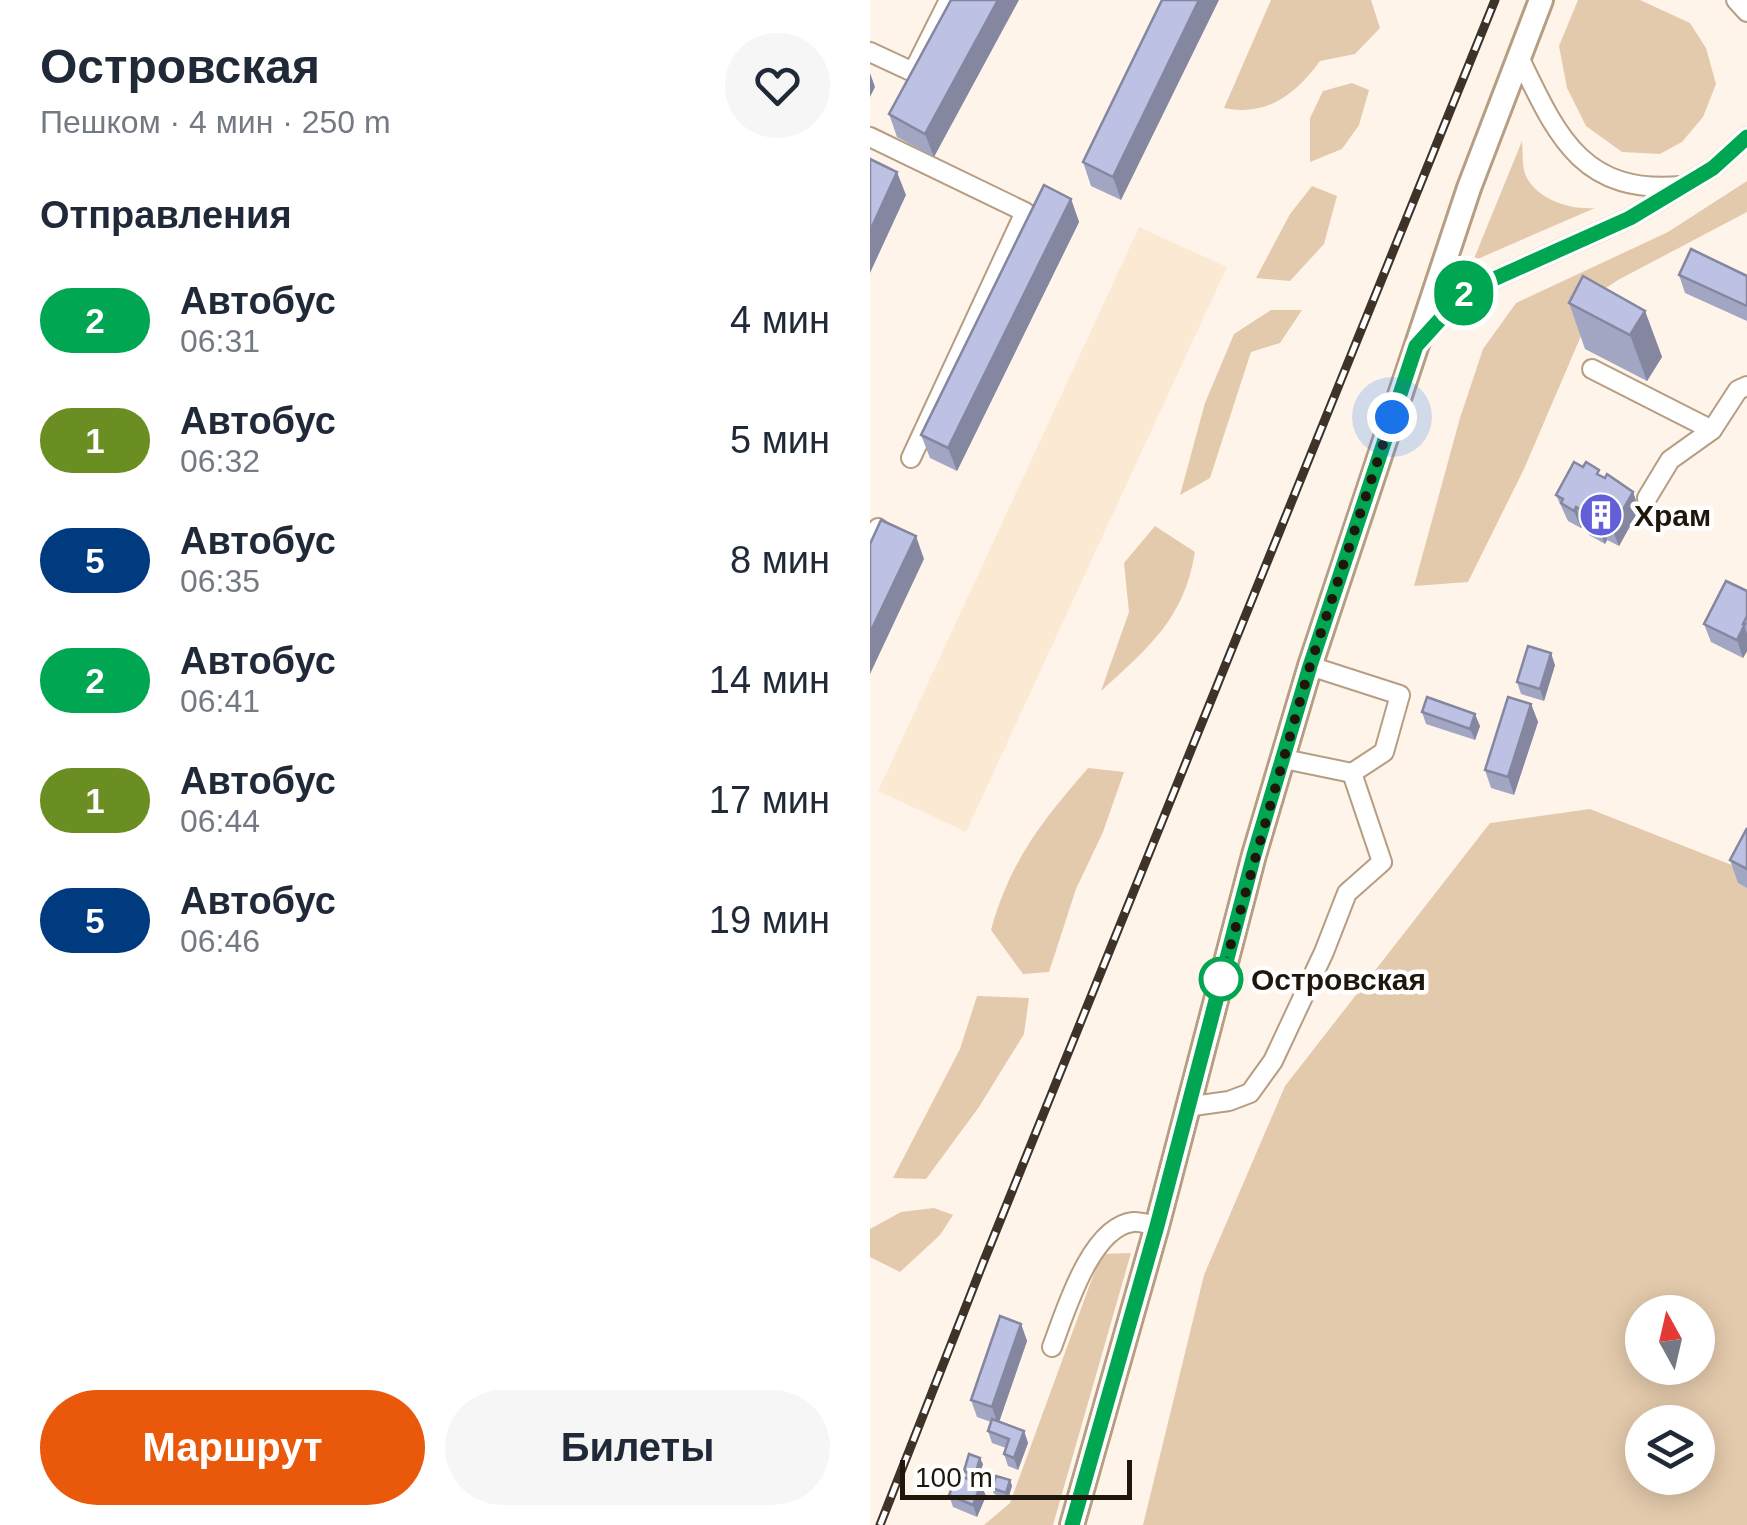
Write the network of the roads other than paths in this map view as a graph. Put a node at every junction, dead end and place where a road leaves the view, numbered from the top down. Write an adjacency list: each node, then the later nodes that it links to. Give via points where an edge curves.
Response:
1 (949, 0): 5 (street, via 909,81)
2 (1541, 0): 6 (main road)
3 (1736, 0): 4 (street)
4 (1747, 12)
5 (870, 52)
6 (1518, 55): 9 (street, via 1550,122 1583,162 1634,185); 10 (main road)
7 (878, 134): 14 (street, via 1026,212)
8 (1747, 137): 9 (street)
9 (1686, 185): 10 (street, via 1630,218 1465,292)
10 (1416, 346): 16 (main road)
11 (1592, 369): 13 (street)
12 (1747, 386): 13 (street)
13 (1712, 430): 15 (street, via 1670,460)
14 (911, 458)
15 (1647, 498)
16 (1310, 666): 17 (main road); 18 (street, via 1400,695 1384,752)
17 (1284, 759): 18 (street); 19 (main road)
18 (1352, 773): 19 (street, via 1382,862 1347,893 1273,1061 1250,1092)
19 (1186, 1107): 20 (main road)
20 (1157, 1226): 21 (street, via 1132,1222 1111,1232 1086,1264); 22 (main road)
21 (1052, 1346)
22 (1072, 1525)

